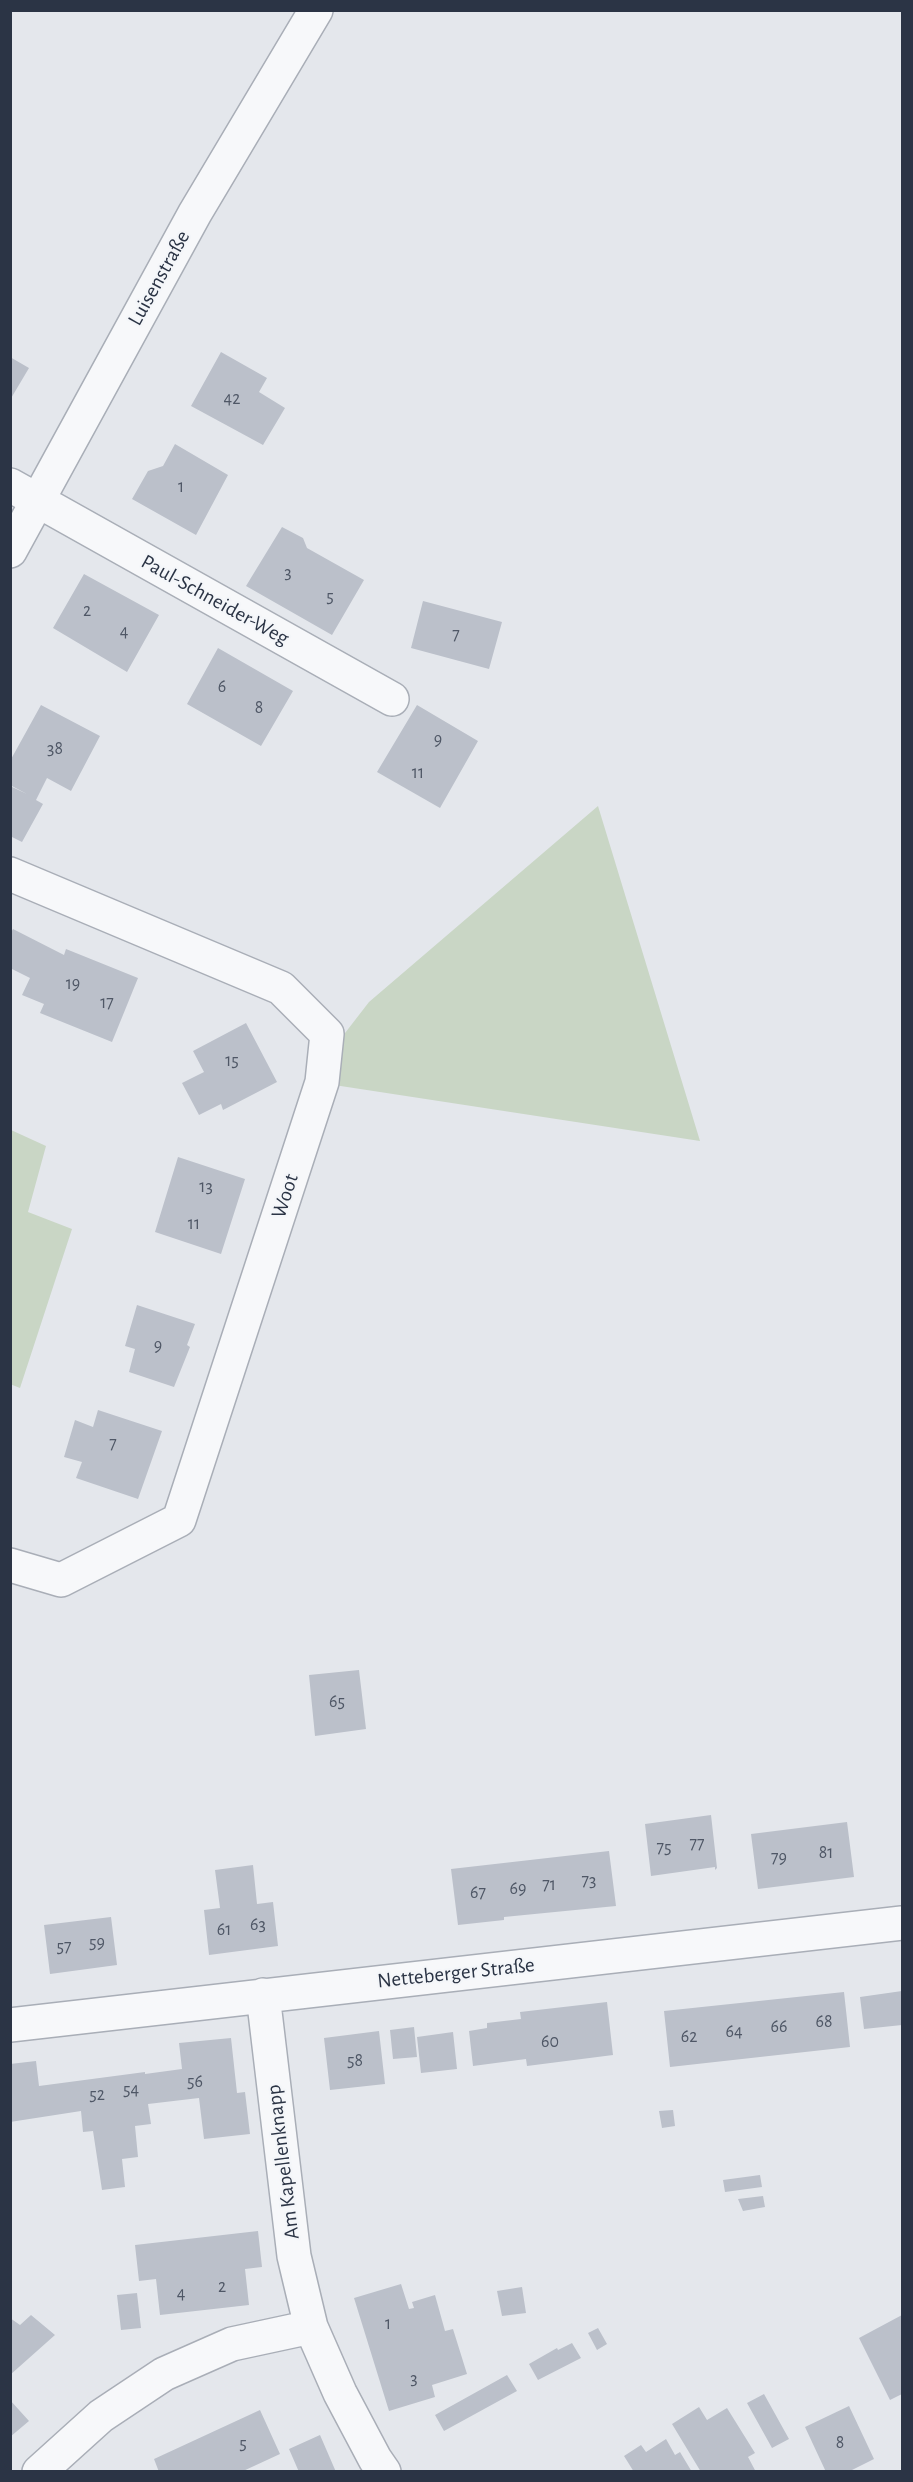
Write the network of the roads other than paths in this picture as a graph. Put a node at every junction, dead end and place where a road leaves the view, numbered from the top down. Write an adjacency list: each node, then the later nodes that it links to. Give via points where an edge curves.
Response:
1 (316, 10): 2 (street, Luisenstraße)
2 (24, 493): 3 (street, Luisenstraße); 4 (street, Paul-Schneider-Weg)
3 (10, 551)
4 (392, 699)
5 (10, 874): 6 (street, Woot, via 281,988 327,1034 322,1082 178,1520 61,1580)
6 (10, 1565)
7 (903, 1923): 8 (street, Netteberger Straße)
8 (263, 1995): 9 (street, Netteberger Straße); 10 (street, Am Kapellenknapp, via 294,2256)
9 (10, 2025)
10 (312, 2327): 11 (street, via 232,2344 164,2374 100,2416); 12 (street, Am Kapellenknapp, via 340,2393)
11 (39, 2472)
12 (384, 2472)

